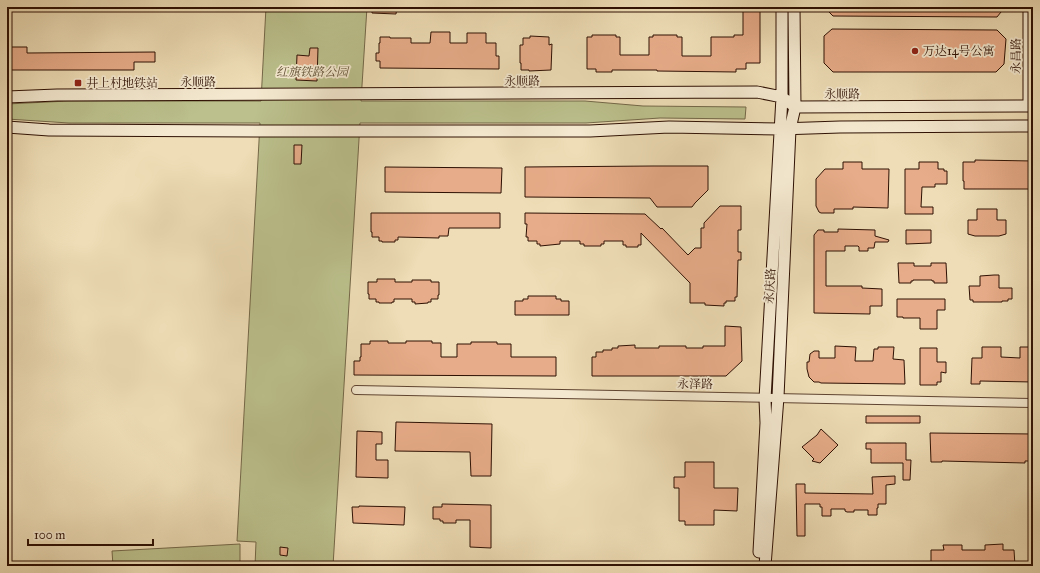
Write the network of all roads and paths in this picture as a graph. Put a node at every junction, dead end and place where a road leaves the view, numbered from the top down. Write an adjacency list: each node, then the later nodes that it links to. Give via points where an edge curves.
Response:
1 (782, 7): 5 (main road, 永庆路)
2 (794, 7): 7 (main road, 永庆路)
3 (1029, 7): 6 (main road, 永昌路)
4 (7, 97): 5 (main road, 永顺路, via 757,92)
5 (782, 97): 7 (main road, 永顺路); 10 (main road, 永庆路)
6 (1031, 106): 7 (main road, 永顺路)
7 (795, 107): 10 (main road, 永庆路)
8 (1033, 126): 10 (main road)
9 (7, 127): 10 (main road, via 49,130 256,131 590,131 669,127)
10 (785, 129): 12 (main road, 永庆路); 13 (main road, 永庆路)
11 (356, 390): 12 (street, 永泽路)
12 (765, 397): 13 (street, 永泽路); 15 (main road, 永庆路, via 766,423)
13 (778, 397): 14 (street, 永泽路); 16 (main road, 永庆路)
14 (1033, 403)
15 (758, 566)
16 (765, 566)

